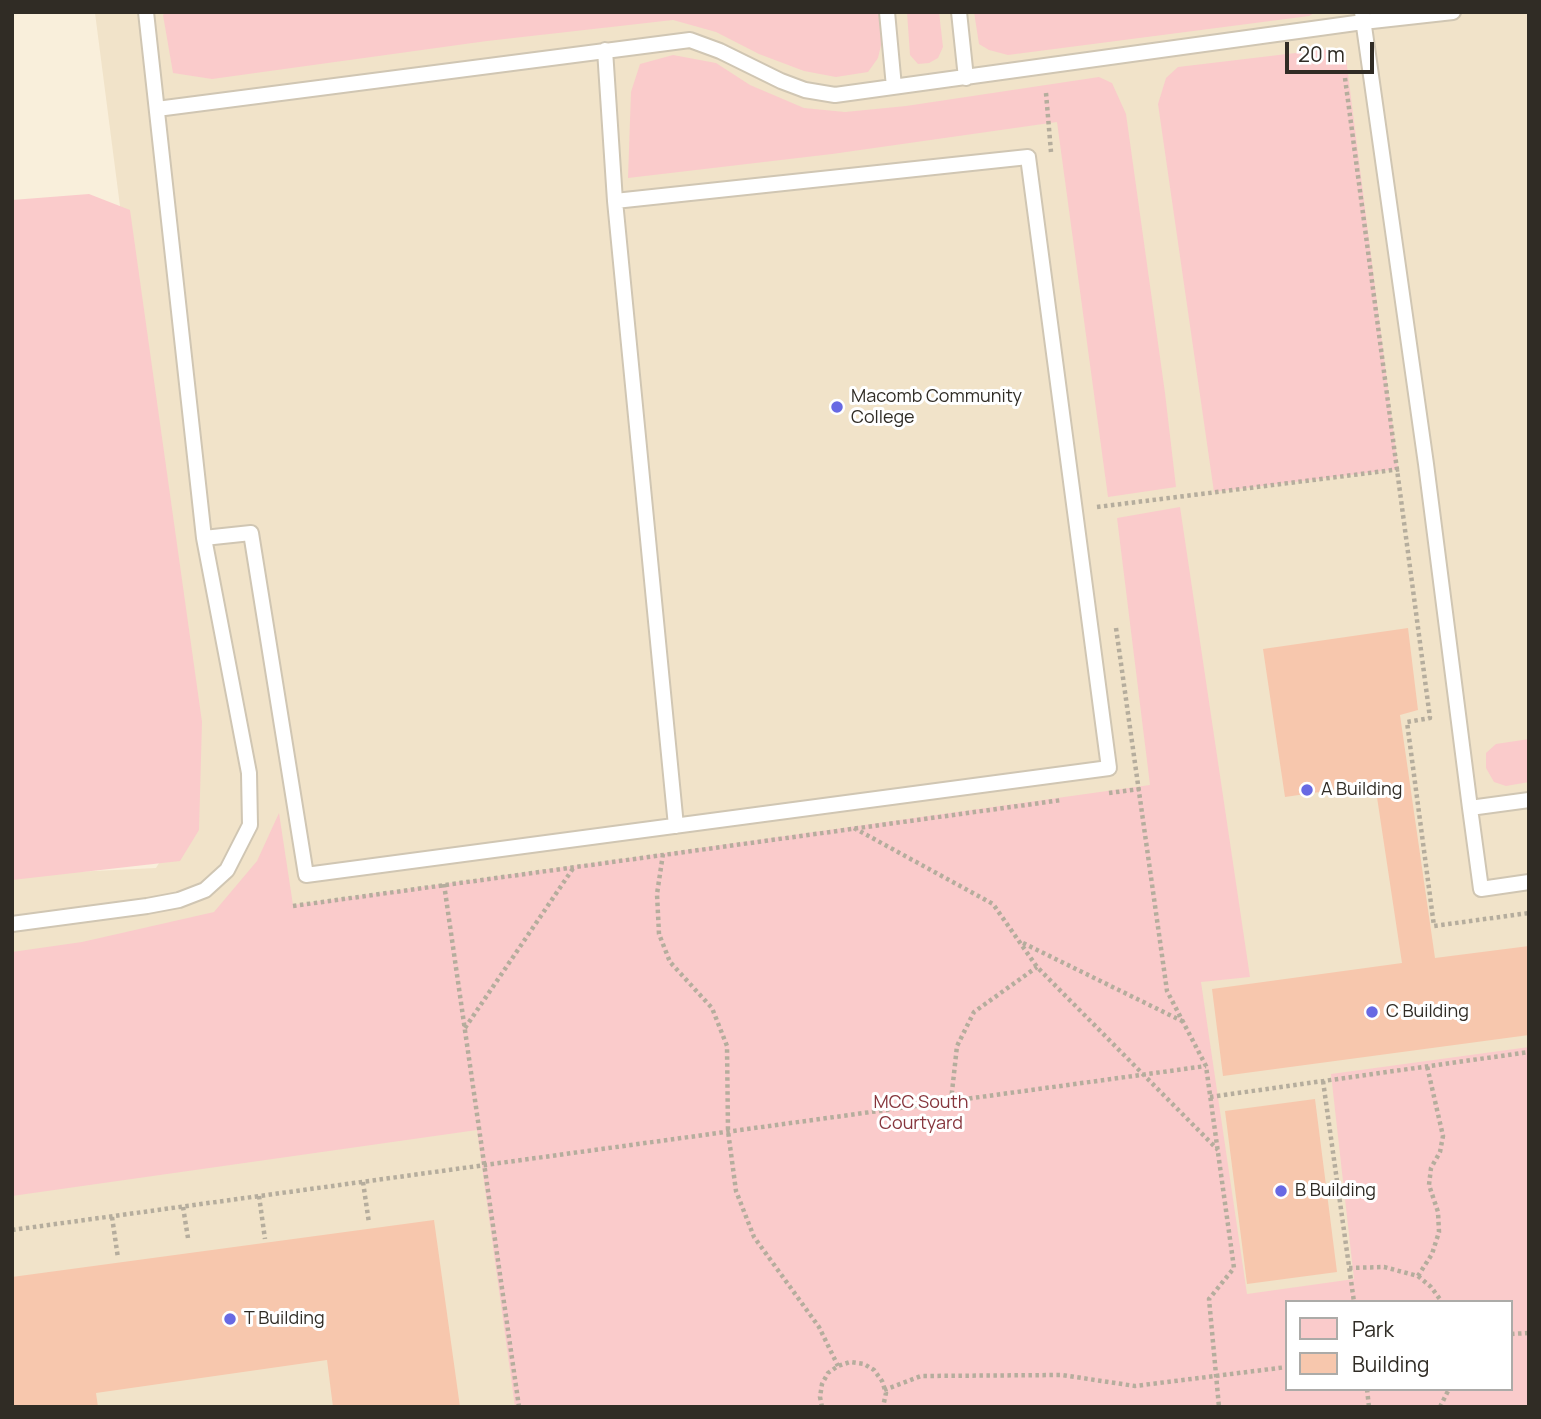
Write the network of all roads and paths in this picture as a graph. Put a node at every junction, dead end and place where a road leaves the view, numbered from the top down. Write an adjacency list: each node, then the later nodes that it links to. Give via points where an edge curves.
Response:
1 (146, 12): 11 (lane)
2 (887, 12): 9 (lane)
3 (959, 12): 7 (lane)
4 (1453, 12): 5 (lane)
5 (1363, 17): 7 (lane); 14 (lane)
6 (605, 50): 9 (lane, via 691,40 805,90 835,95); 11 (lane); 13 (lane)
7 (967, 78): 9 (lane)
8 (1345, 78): 15 (path)
9 (894, 87)
10 (1046, 93): 12 (path)
11 (158, 108): 17 (lane)
12 (1051, 157)
13 (615, 201): 24 (lane); 24 (lane, via 1028,157 1109,768)
14 (1426, 464): 15 (path); 23 (lane)
15 (1398, 469): 16 (path, via 1097,508); 31 (path, via 1430,718 1407,722 1434,926)
16 (1095, 494)
17 (204, 538): 24 (lane, via 251,533 306,875); 32 (lane, via 249,773 250,825 239,848 227,870 205,890 179,900)
18 (1114, 615): 19 (path)
19 (1140, 789): 20 (path); 35 (path, via 1167,991)
20 (1099, 794)
21 (1072, 798): 25 (path)
22 (1529, 800): 23 (lane)
23 (1470, 808): 28 (lane, via 1481,889)
24 (676, 826)
25 (853, 828): 26 (path); 33 (path, via 993,904)
26 (663, 854): 27 (path); 44 (path, via 657,894 659,934 670,962 712,1008 727,1046)
27 (575, 866): 29 (path); 36 (path)
28 (1529, 882)
29 (444, 884): 30 (path); 36 (path)
30 (293, 905)
31 (1529, 913)
32 (12, 924)
33 (1020, 942): 34 (path); 35 (path)
34 (1037, 967): 40 (path); 43 (path, via 974,1012 957,1046)
35 (1183, 1021): 38 (path)
36 (464, 1029): 46 (path)
37 (1529, 1052): 39 (path)
38 (1206, 1066): 40 (path); 42 (path)
39 (1427, 1066): 41 (path); 57 (path, via 1443,1136 1429,1185 1439,1232)
40 (1142, 1075): 43 (path); 45 (path)
41 (1323, 1081): 42 (path); 56 (path)
42 (1210, 1097): 45 (path)
43 (950, 1101): 44 (path)
44 (728, 1131): 46 (path); 60 (path, via 736,1191 754,1237 818,1326)
45 (1217, 1150): 62 (path, via 1234,1268 1209,1299)
46 (483, 1165): 47 (path); 65 (path)
47 (363, 1182): 48 (path); 51 (path)
48 (259, 1196): 49 (path); 54 (path)
49 (183, 1207): 50 (path); 53 (path)
50 (112, 1217): 52 (path); 55 (path)
51 (369, 1223)
52 (12, 1230)
53 (188, 1238)
54 (265, 1239)
55 (118, 1258)
56 (1349, 1268): 57 (path, via 1384,1267); 58 (path)
57 (1418, 1276): 59 (path)
58 (1354, 1300)
59 (1441, 1300)
60 (838, 1366): 63 (path, via 864,1364 883,1381); 66 (path, via 821,1384)
61 (1286, 1367): 62 (path)
62 (1216, 1375): 63 (path, via 1135,1386 1062,1375 921,1376); 68 (path)
63 (884, 1390): 67 (path)
64 (1448, 1391): 69 (path)
65 (519, 1407)
66 (822, 1407)
67 (883, 1407)
68 (1219, 1407)
69 (1440, 1407)

